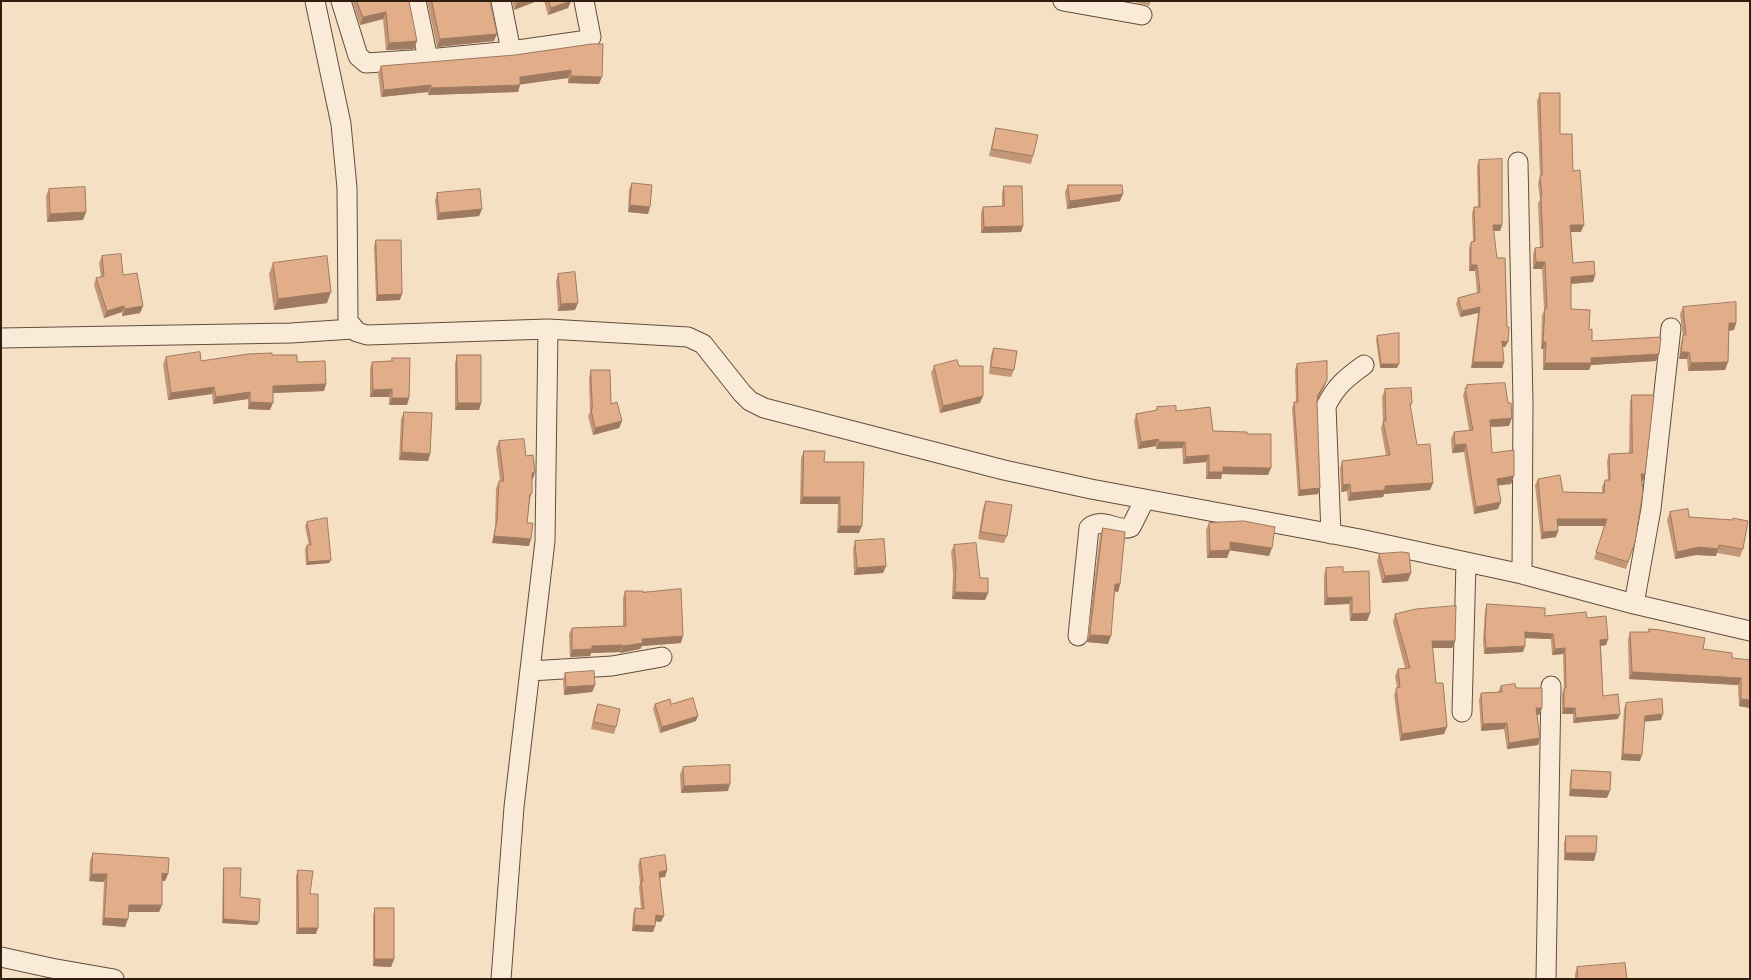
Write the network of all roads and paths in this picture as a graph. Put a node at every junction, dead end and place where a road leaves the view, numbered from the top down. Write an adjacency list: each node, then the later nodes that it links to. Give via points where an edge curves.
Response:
1 (315, 1): 13 (street, via 342,124 348,188 348,321)
2 (341, 1): 10 (street, via 362,61)
3 (416, 1): 10 (street)
4 (500, 1): 9 (street)
5 (584, 1): 9 (street, via 589,39)
6 (1063, 1): 7 (street)
7 (1123, 6): 8 (street)
8 (1142, 15)
9 (511, 51): 10 (street)
10 (428, 59)
11 (1518, 162): 20 (street, via 1523,403)
12 (1671, 328): 21 (street, via 1651,510)
13 (353, 329): 14 (street, via 367,335); 15 (street)
14 (548, 329): 17 (street, via 688,336 703,344 742,394 764,408 1004,470); 25 (street, via 545,541)
15 (1, 338)
16 (1364, 365): 18 (street, via 1345,378 1326,406)
17 (1145, 498): 18 (street); 23 (street, via 1131,527 1100,523 1089,528)
18 (1331, 534): 19 (street)
19 (1466, 562): 20 (street); 27 (street)
20 (1522, 574): 21 (street)
21 (1634, 604): 22 (street)
22 (1750, 631)
23 (1078, 636)
24 (662, 657): 25 (street, via 612,666)
25 (530, 671): 30 (street, via 514,807)
26 (1551, 686): 31 (street)
27 (1462, 712)
28 (1, 957): 29 (street)
29 (114, 979)
30 (501, 979)
31 (1546, 979)

